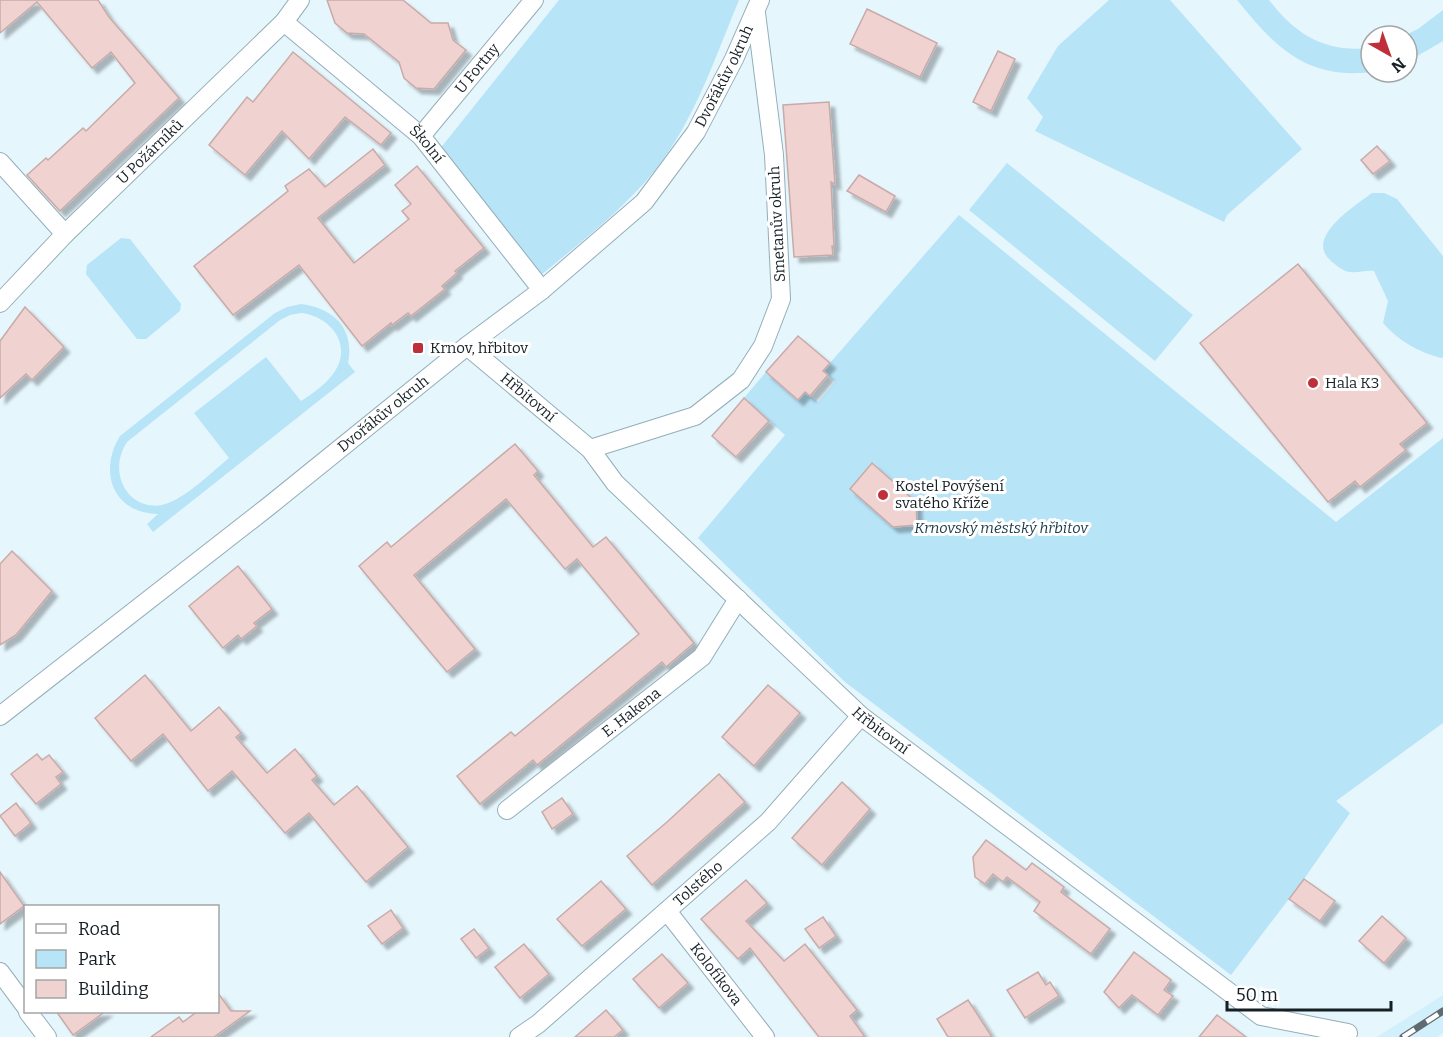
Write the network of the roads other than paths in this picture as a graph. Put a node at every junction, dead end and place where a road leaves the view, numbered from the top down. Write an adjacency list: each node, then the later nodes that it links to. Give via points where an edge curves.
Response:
1 (300, 0): 4 (street, U Požárníků)
2 (534, 0): 5 (street, U Fortny)
3 (758, 5): 8 (street, Dvořákův okruh, via 696,132 671,167 644,202); 11 (street, Smetanův okruh, via 774,155 781,299 764,346 741,380 695,416)
4 (284, 21): 5 (street, Školní); 7 (street, U Požárníků)
5 (421, 136): 8 (street, Školní)
6 (0, 162): 7 (street)
7 (65, 234): 9 (street, U Požárníků)
8 (542, 290): 10 (street, Dvořákův okruh)
9 (0, 303)
10 (467, 346): 11 (street, Hřbitovní); 13 (street, Dvořákův okruh)
11 (590, 449): 12 (street, Hřbitovní, via 615,483)
12 (738, 599): 14 (street, Hřbitovní); 15 (street, E. Hakena, via 702,657)
13 (0, 716)
14 (861, 716): 16 (street, Tolstého, via 768,822); 20 (street, Hřbitovní, via 1261,1016)
15 (507, 810)
16 (667, 911): 22 (street, Tolstého); 23 (street, Kolofíkova)
17 (0, 972): 18 (street)
18 (24, 1004)
19 (29, 1013): 21 (street)
20 (1348, 1033)
21 (47, 1037)
22 (519, 1037)
23 (765, 1037)

